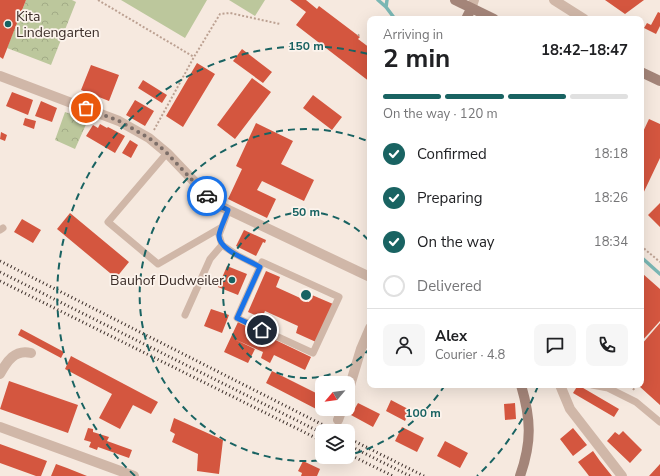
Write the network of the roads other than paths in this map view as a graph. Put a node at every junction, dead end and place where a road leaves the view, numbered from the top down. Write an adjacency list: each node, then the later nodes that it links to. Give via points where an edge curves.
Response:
1 (455, 0): 3 (street)
2 (554, 0): 6 (street)
3 (473, 4): 4 (street); 5 (street)
4 (467, 16)
5 (490, 16)
6 (579, 16)
7 (644, 73): 9 (street)
8 (0, 76): 10 (street, via 114,119 149,138)
9 (660, 81)
10 (167, 153): 11 (street, via 210,198); 12 (lane, via 108,222 158,264)
11 (228, 210): 12 (lane); 15 (street)
12 (222, 227): 13 (lane, via 219,235)
13 (222, 245): 14 (lane); 16 (lane, via 210,259)
14 (260, 267): 14 (lane, via 262,262 339,297 313,353 237,318)
15 (367, 276)
16 (185, 315)
17 (367, 335): 20 (street)
18 (31, 353): 19 (street, via 18,352)
19 (0, 374)
20 (353, 376)
21 (522, 388): 29 (street, via 529,426 525,460)
22 (561, 388): 30 (street, via 570,409)
23 (608, 388): 26 (lane, via 636,402)
24 (339, 416): 25 (street)
25 (338, 420)
26 (660, 422)
27 (0, 427): 28 (street)
28 (134, 476)
29 (520, 476)
30 (622, 476)

